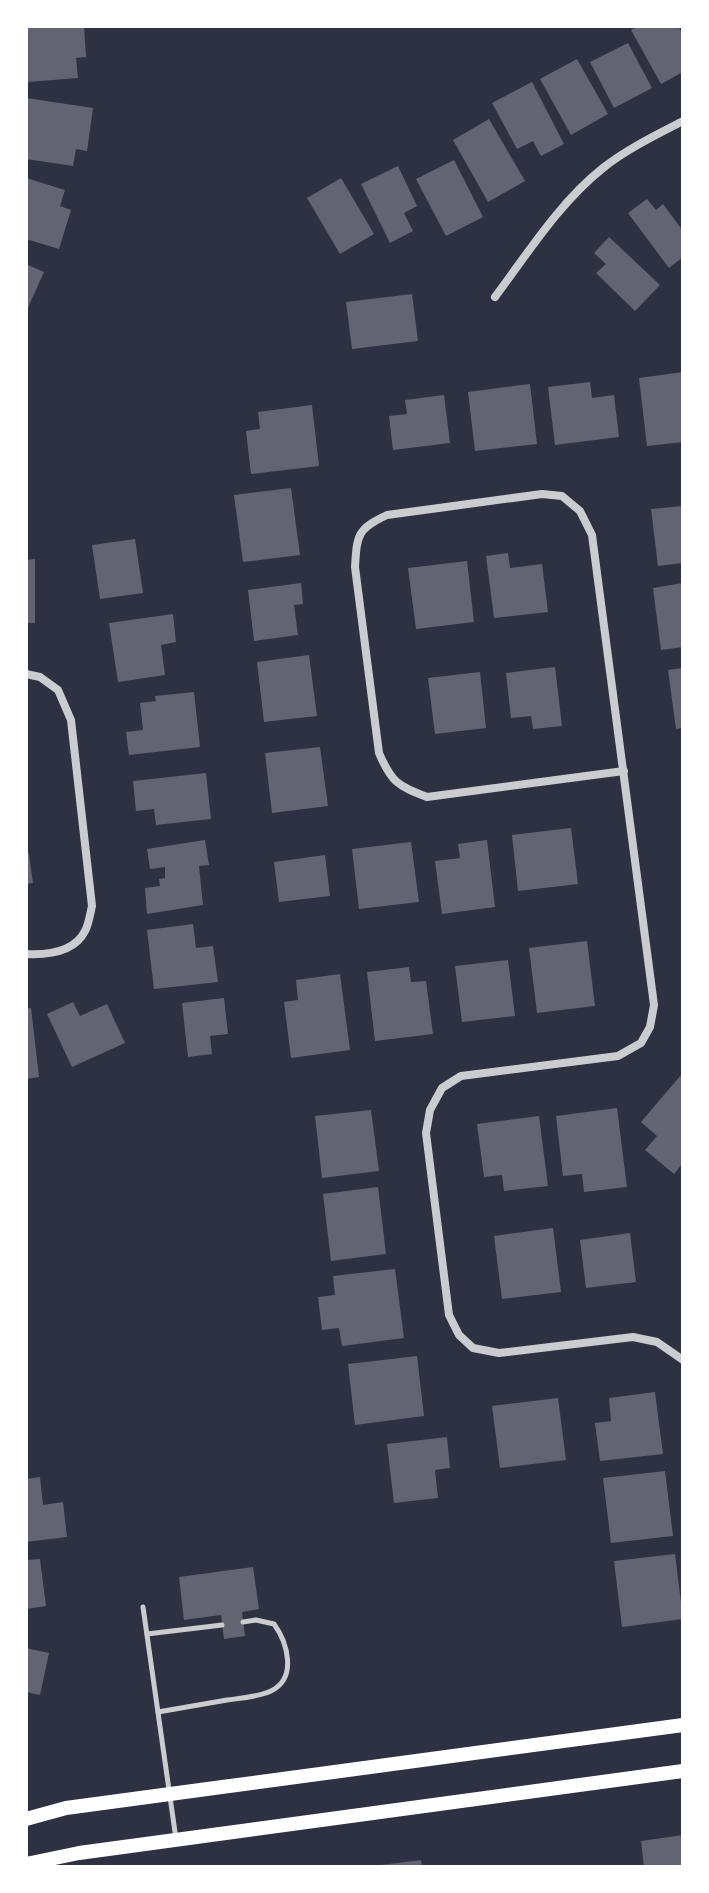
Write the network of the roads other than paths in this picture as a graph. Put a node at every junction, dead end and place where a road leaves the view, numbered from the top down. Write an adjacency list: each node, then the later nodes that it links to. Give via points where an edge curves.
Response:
1 (683, 121): 2 (street, via 603,168 564,205)
2 (495, 297)
3 (26, 674): 5 (street, via 58,690 71,720 92,906 84,933 67,949)
4 (624, 771): 4 (street, via 592,535 580,511 562,496 542,494 387,515 367,524 356,542 355,567 379,753 389,776 427,797); 6 (street, via 654,1005 650,1027 641,1043 618,1056 461,1076 442,1088 426,1133 449,1315 473,1348 499,1353 633,1337 657,1342)
5 (26, 954)
6 (683, 1360)
7 (143, 1607): 10 (lane)
8 (243, 1622): 11 (lane, via 274,1624 282,1636 288,1658 278,1687)
9 (222, 1625): 10 (lane)
10 (147, 1634): 11 (lane)
11 (158, 1712): 14 (lane)
12 (683, 1725): 14 (main road)
13 (683, 1771): 16 (main road)
14 (170, 1794): 15 (main road); 16 (lane)
15 (26, 1819)
16 (176, 1840): 17 (main road)
17 (26, 1864)

